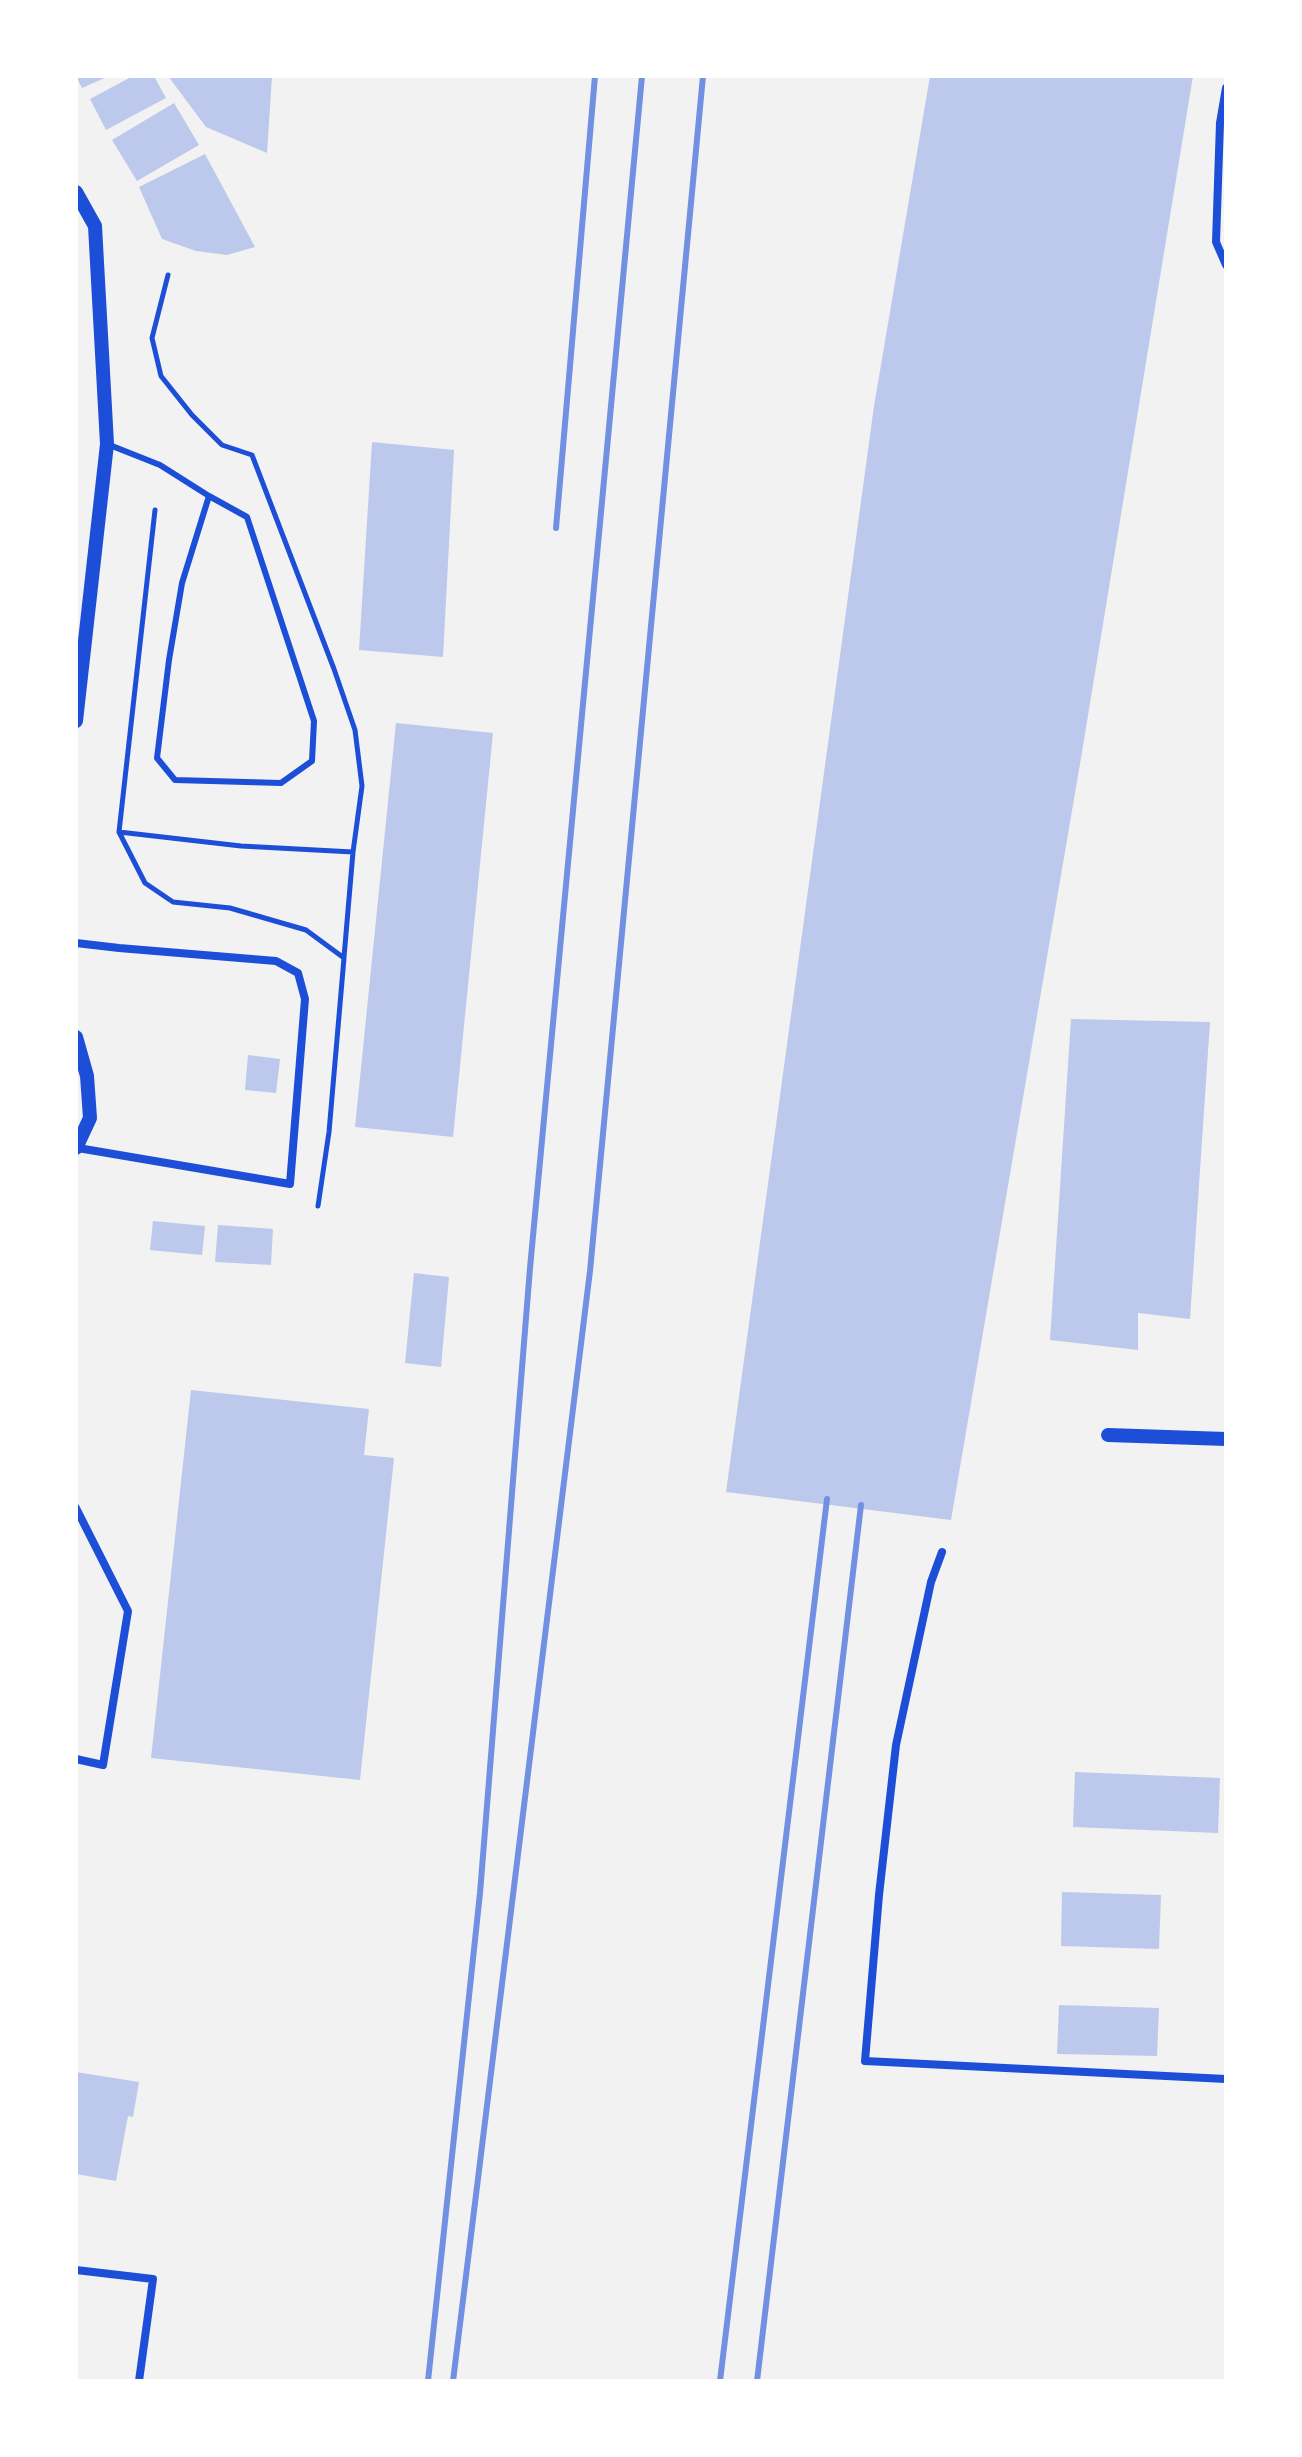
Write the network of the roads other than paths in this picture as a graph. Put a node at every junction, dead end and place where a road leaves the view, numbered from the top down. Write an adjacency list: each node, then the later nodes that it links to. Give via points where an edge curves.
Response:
1 (1226, 88): 3 (street, via 1216,242)
2 (76, 192): 4 (street, via 95,226)
3 (1226, 265)
4 (107, 444): 5 (lane, via 160,465); 6 (street)
5 (209, 496): 5 (lane, via 247,517 314,721 312,761 281,783 175,780 157,758 182,583)
6 (76, 721)
7 (76, 943): 9 (street, via 276,961 298,973 305,999 290,1184)
8 (76, 1037): 9 (street, via 87,1076 90,1118)
9 (77, 1148)
10 (1108, 1435): 11 (street)
11 (1226, 1439)
12 (76, 1508): 14 (street, via 128,1611 103,1765)
13 (942, 1552): 15 (street, via 896,1745 865,2061)
14 (76, 1759)
15 (1226, 2079)
16 (76, 2270): 17 (street, via 153,2279)
17 (139, 2381)

